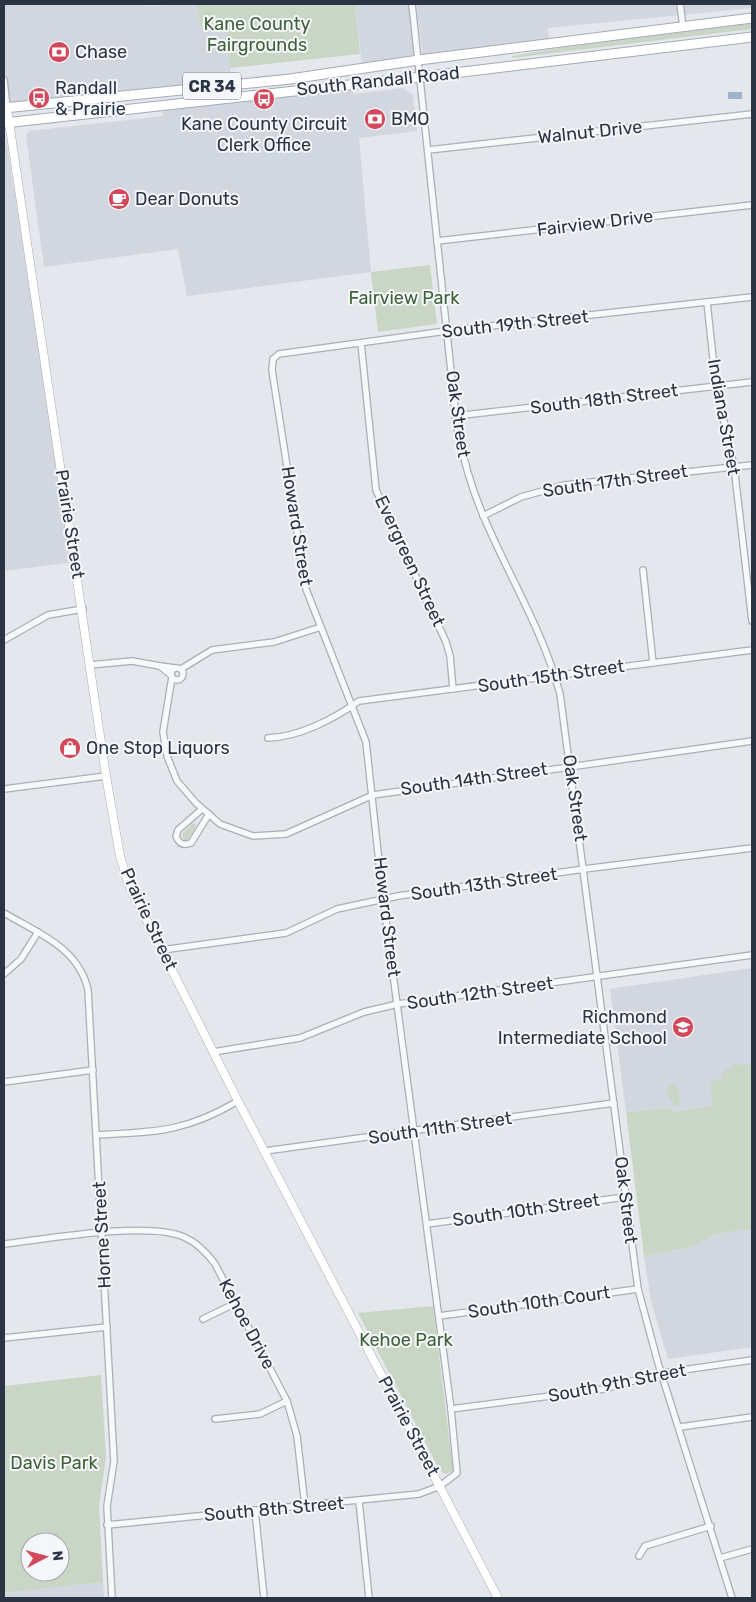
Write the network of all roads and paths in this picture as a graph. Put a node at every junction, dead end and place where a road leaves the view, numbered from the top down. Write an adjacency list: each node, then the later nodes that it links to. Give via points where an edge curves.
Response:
1 (412, 4): 6 (street, Oak Street)
2 (680, 4): 4 (street)
3 (752, 18): 4 (main road, CR 34)
4 (683, 27): 6 (main road, South Randall Road / CR 34)
5 (752, 37): 7 (main road, South Randall Road / CR 34)
6 (419, 60): 7 (street, Oak Street); 9 (main road, South Randall Road / CR 34, via 290,79)
7 (421, 77): 11 (main road, South Randall Road / CR 34); 12 (street, Oak Street)
8 (4, 80): 9 (street, Prairie Street)
9 (6, 108): 11 (street, Prairie Street)
10 (752, 114): 12 (street, Walnut Drive)
11 (7, 123): 27 (street, Prairie Street)
12 (428, 150): 14 (street, Oak Street)
13 (752, 205): 14 (street, Fairview Drive)
14 (437, 241): 17 (street, Oak Street)
15 (752, 297): 16 (street, South 19th Street)
16 (707, 302): 17 (street, South 19th Street); 21 (street, Indiana Street)
17 (446, 331): 18 (street, South 19th Street); 22 (street, Oak Street)
18 (361, 343): 19 (street, South 19th Street); 40 (street, Evergreen Street, via 376,490 446,642)
19 (279, 354): 29 (street, Howard Street, via 273,359 272,370 306,589)
20 (752, 382): 21 (street, South 18th Street)
21 (716, 386): 22 (street, South 18th Street); 24 (street, Indiana Street)
22 (455, 416): 25 (street, Oak Street, via 464,464)
23 (752, 465): 24 (street, South 17th Street)
24 (734, 466): 25 (street, South 17th Street, via 564,485 521,497); 28 (street, Indiana Street)
25 (483, 516): 38 (street, Oak Street, via 536,627)
26 (643, 570): 33 (street)
27 (83, 609): 30 (street, via 48,615); 34 (street, Prairie Street)
28 (752, 621)
29 (321, 627): 32 (street, via 274,642 220,648); 42 (street, Howard Street)
30 (4, 640)
31 (752, 650): 33 (street, South 15th Street)
32 (196, 659): 36 (street); 39 (street, South 14th Street)
33 (653, 663): 38 (street, South 15th Street)
34 (90, 665): 35 (street, via 132,661); 46 (street, Prairie Street)
35 (160, 666): 36 (street); 37 (street)
36 (178, 668): 37 (street, South 14th Street); 39 (street)
37 (172, 676): 39 (street); 41 (street, South 14th Street)
38 (555, 676): 40 (street, South 15th Street); 45 (street, Oak Street)
39 (182, 678): 41 (street, South 14th Street)
40 (453, 689): 42 (street, South 15th Street, via 359,701)
41 (169, 694): 49 (street, South 14th Street, via 163,732 167,756 177,781)
42 (352, 706): 43 (street, South 15th Street, via 286,738); 48 (street, Howard Street, via 366,742)
43 (268, 738)
44 (752, 741): 45 (street, South 14th Street)
45 (570, 765): 48 (street, South 14th Street); 52 (street, Oak Street)
46 (106, 776): 47 (street); 56 (street, Prairie Street, via 126,875)
47 (4, 789)
48 (373, 795): 50 (street, South 14th Street, via 298,830 274,836 253,836 234,831); 53 (street, Howard Street)
49 (202, 809): 50 (street, South 14th Street); 50 (street, via 178,830 178,842 191,843)
50 (209, 814)
51 (752, 848): 52 (street, South 13th Street)
52 (584, 869): 53 (street, South 13th Street); 59 (street, Oak Street)
53 (384, 899): 56 (street, South 13th Street, via 337,909 286,933); 60 (street, Howard Street)
54 (4, 913): 55 (street, Horne Street)
55 (38, 932): 58 (street, via 21,959); 62 (street, Horne Street, via 67,951 86,980)
56 (162, 950): 61 (street, Prairie Street)
57 (752, 955): 59 (street, South 12th Street)
58 (4, 974)
59 (598, 977): 60 (street, South 12th Street); 65 (street, Oak Street)
60 (398, 1004): 61 (street, South 12th Street, via 364,1012 300,1038); 66 (street, Howard Street)
61 (213, 1052): 64 (street, Prairie Street)
62 (93, 1070): 63 (street); 67 (street, Horne Street)
63 (4, 1082)
64 (238, 1101): 67 (street, via 194,1124 173,1130); 68 (street, Prairie Street)
65 (614, 1103): 66 (street, South 11th Street); 69 (street, Oak Street)
66 (416, 1131): 68 (street, South 11th Street); 70 (street, Howard Street)
67 (96, 1135): 71 (street, Horne Street)
68 (265, 1151): 86 (street, Prairie Street)
69 (625, 1196): 70 (street, South 10th Street); 73 (street, Oak Street)
70 (427, 1224): 75 (street, Howard Street)
71 (101, 1233): 72 (street); 74 (street, Kehoe Drive, via 157,1230 184,1237 206,1252); 77 (street, Horne Street)
72 (4, 1244)
73 (638, 1289): 75 (street, South 10th Court); 80 (street, Oak Street)
74 (236, 1303): 76 (street); 81 (street, Kehoe Drive)
75 (439, 1316): 82 (street, Howard Street)
76 (203, 1320)
77 (107, 1327): 78 (street); 90 (street, Horne Street, via 114,1461)
78 (4, 1338)
79 (752, 1360): 80 (street, South 9th Street)
80 (662, 1373): 82 (street, South 9th Street, via 604,1388); 85 (street, Oak Street)
81 (287, 1401): 84 (street, via 260,1414); 88 (street, Kehoe Drive, via 297,1436)
82 (451, 1409): 86 (street, Howard Street, via 457,1473)
83 (752, 1417): 85 (street)
84 (216, 1419)
85 (680, 1427): 91 (street, Oak Street)
86 (440, 1486): 87 (street, South 8th Street, via 419,1494); 98 (street, Prairie Street)
87 (359, 1501): 88 (street, South 8th Street); 97 (street)
88 (305, 1506): 89 (street, South 8th Street)
89 (255, 1510): 90 (street, South 8th Street); 96 (street)
90 (107, 1525): 95 (street, Horne Street)
91 (711, 1526): 93 (street, via 646,1546); 94 (street, Oak Street)
92 (752, 1549): 94 (street)
93 (639, 1556)
94 (720, 1558): 99 (street, Oak Street)
95 (112, 1598)
96 (264, 1598)
97 (369, 1598)
98 (498, 1598)
99 (732, 1598)

